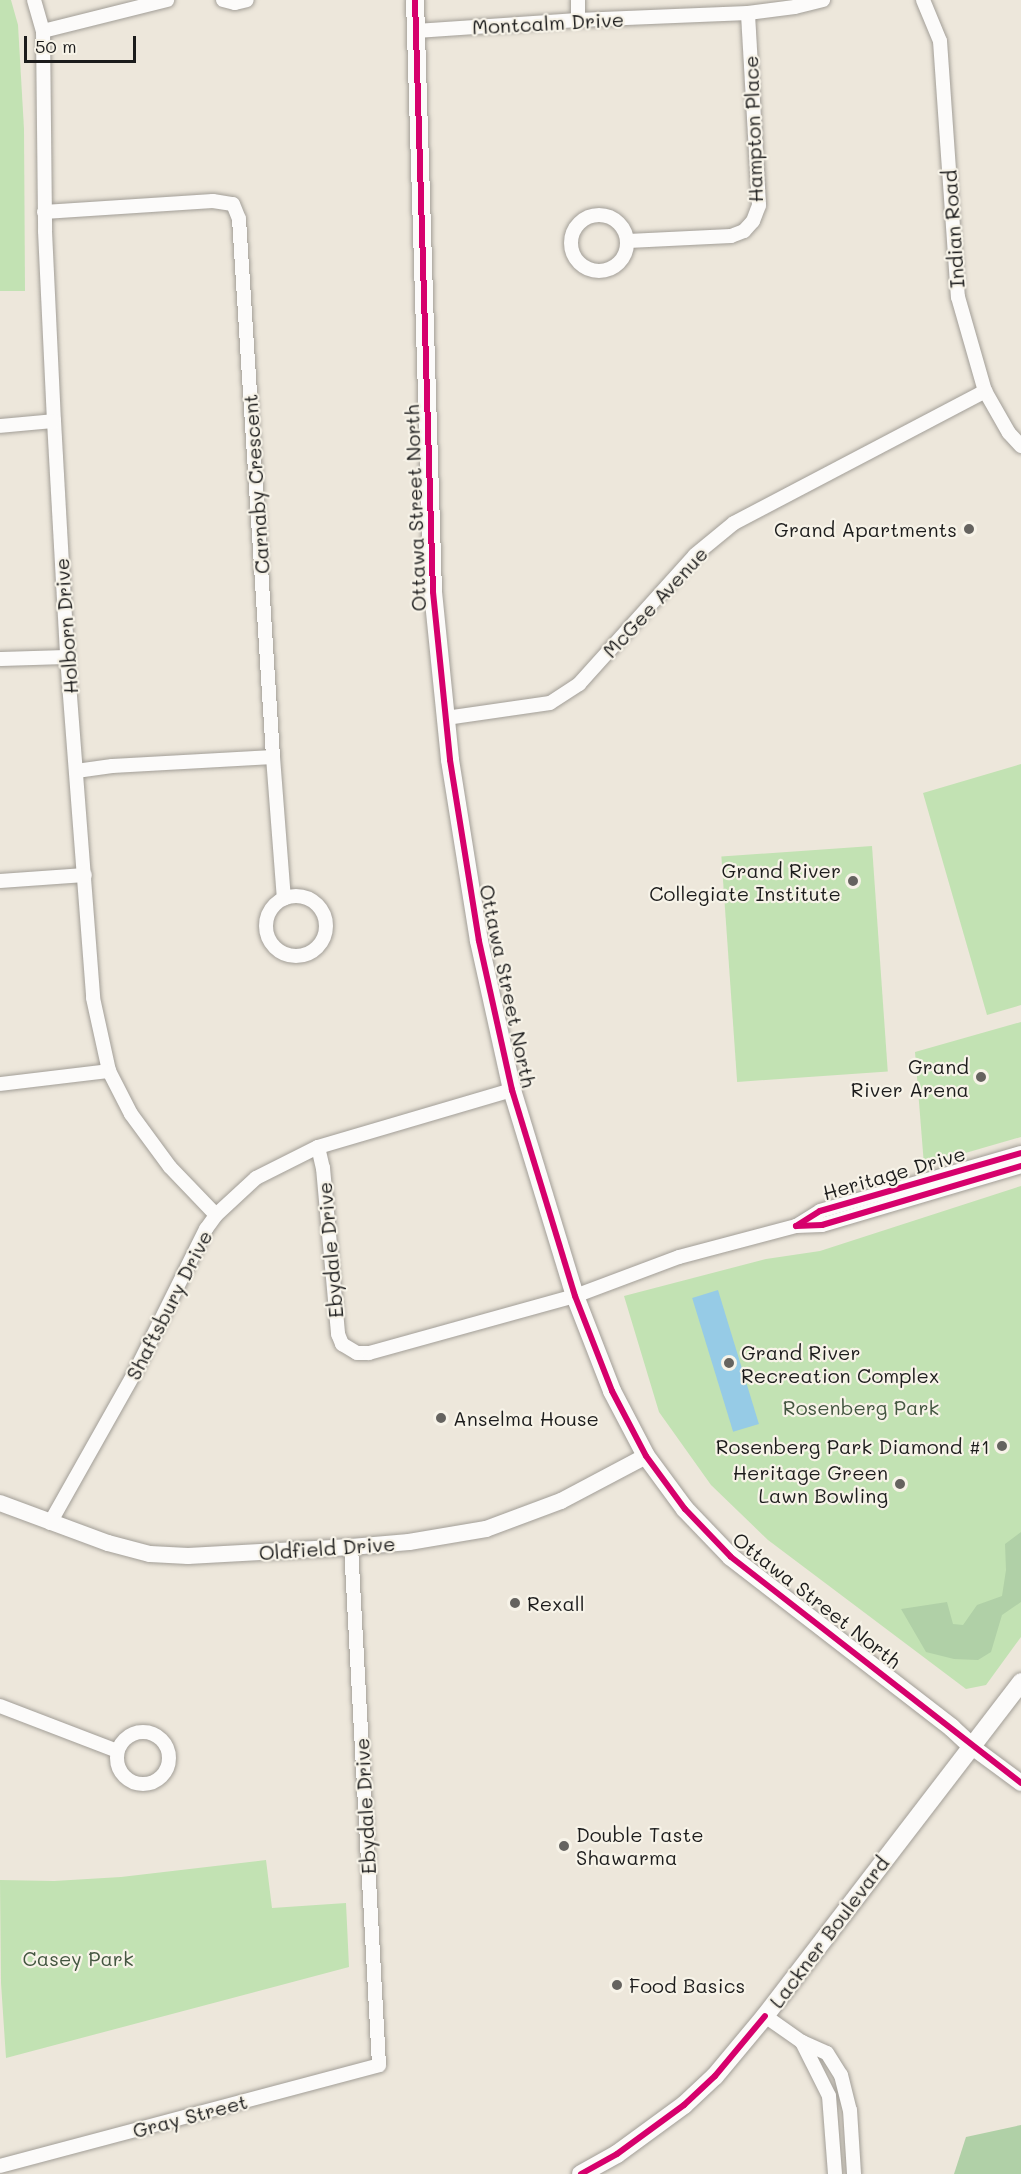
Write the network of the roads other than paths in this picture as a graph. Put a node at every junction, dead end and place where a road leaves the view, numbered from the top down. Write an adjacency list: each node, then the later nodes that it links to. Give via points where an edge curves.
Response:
1 (34, 0): 11 (street, Holborn Drive)
2 (167, 0): 11 (street)
3 (224, 0): 4 (street)
4 (247, 0)
5 (415, 0): 12 (main road, Ottawa Street North)
6 (578, 0): 10 (street)
7 (823, 0): 9 (street, Montcalm Drive)
8 (923, 0): 15 (street, Indian Road, via 940,41 958,297)
9 (748, 13): 10 (street, Montcalm Drive); 14 (street, Hampton Place, via 759,205 753,221 732,237)
10 (578, 20): 12 (street, Montcalm Drive)
11 (43, 31): 13 (street, Holborn Drive)
12 (416, 31): 21 (main road, Ottawa Street North, via 433,592)
13 (44, 212): 16 (street, Holborn Drive); 22 (street, Carnaby Crescent, via 213,201 233,204 239,219)
14 (628, 241): 14 (street, via 621,225 603,215 587,218 576,226 572,253 589,270 601,272 622,260)
15 (985, 391): 18 (street, Indian Road); 21 (street, McGee Avenue, via 734,523 695,555 579,684 550,703)
16 (54, 422): 17 (street); 19 (street, Holborn Drive)
17 (0, 426)
18 (1021, 446)
19 (67, 657): 20 (street); 23 (street, Holborn Drive)
20 (0, 659)
21 (446, 718): 29 (main road, Ottawa Street North, via 456,807 479,941)
22 (273, 757): 23 (street); 26 (street)
23 (76, 771): 24 (street, Holborn Drive)
24 (85, 875): 25 (street); 27 (street, Holborn Drive, via 93,998)
25 (0, 881)
26 (284, 899): 26 (street, via 271,909 267,918 270,942 289,956 312,952 326,928 323,914 308,899)
27 (109, 1071): 28 (street); 33 (street, Holborn Drive, via 131,1114 170,1167)
28 (0, 1084)
29 (512, 1090): 30 (street, Shaftsbury Drive); 35 (main road, Ottawa Street North)
30 (318, 1147): 33 (street, Shaftsbury Drive, via 256,1178); 36 (street, Ebydale Drive, via 338,1334)
31 (1021, 1153): 34 (street, Heritage Drive, via 820,1211)
32 (1021, 1166): 34 (street, Heritage Drive, via 822,1225)
33 (216, 1215): 39 (street, Shaftsbury Drive, via 134,1374)
34 (796, 1226): 35 (street, Heritage Drive, via 679,1257)
35 (575, 1296): 36 (street, Heritage Drive, via 369,1353); 37 (main road, Ottawa Street North, via 612,1391)
36 (348, 1349)
37 (646, 1456): 40 (street, Oldfield Drive, via 561,1501 486,1529); 43 (main road, Ottawa Street North, via 685,1509 731,1557)
38 (0, 1503): 39 (street, Oldfield Drive)
39 (50, 1523): 40 (street, Oldfield Drive, via 150,1554 188,1556)
40 (351, 1547): 48 (street, Ebydale Drive)
41 (1021, 1682): 43 (main road, Lackner Boulevard)
42 (0, 1706): 44 (street)
43 (971, 1746): 45 (street, Ottawa Street North); 46 (main road, Lackner Boulevard)
44 (117, 1751)
45 (1021, 1783)
46 (765, 2016): 47 (street); 50 (main road, Lackner Boulevard, via 715,2076 684,2105 617,2154)
47 (802, 2042): 51 (street, via 829,2096); 52 (street, via 827,2053 841,2075 850,2110)
48 (380, 2065): 49 (street, Gray Street)
49 (0, 2166)
50 (581, 2174)
51 (835, 2174)
52 (854, 2174)

